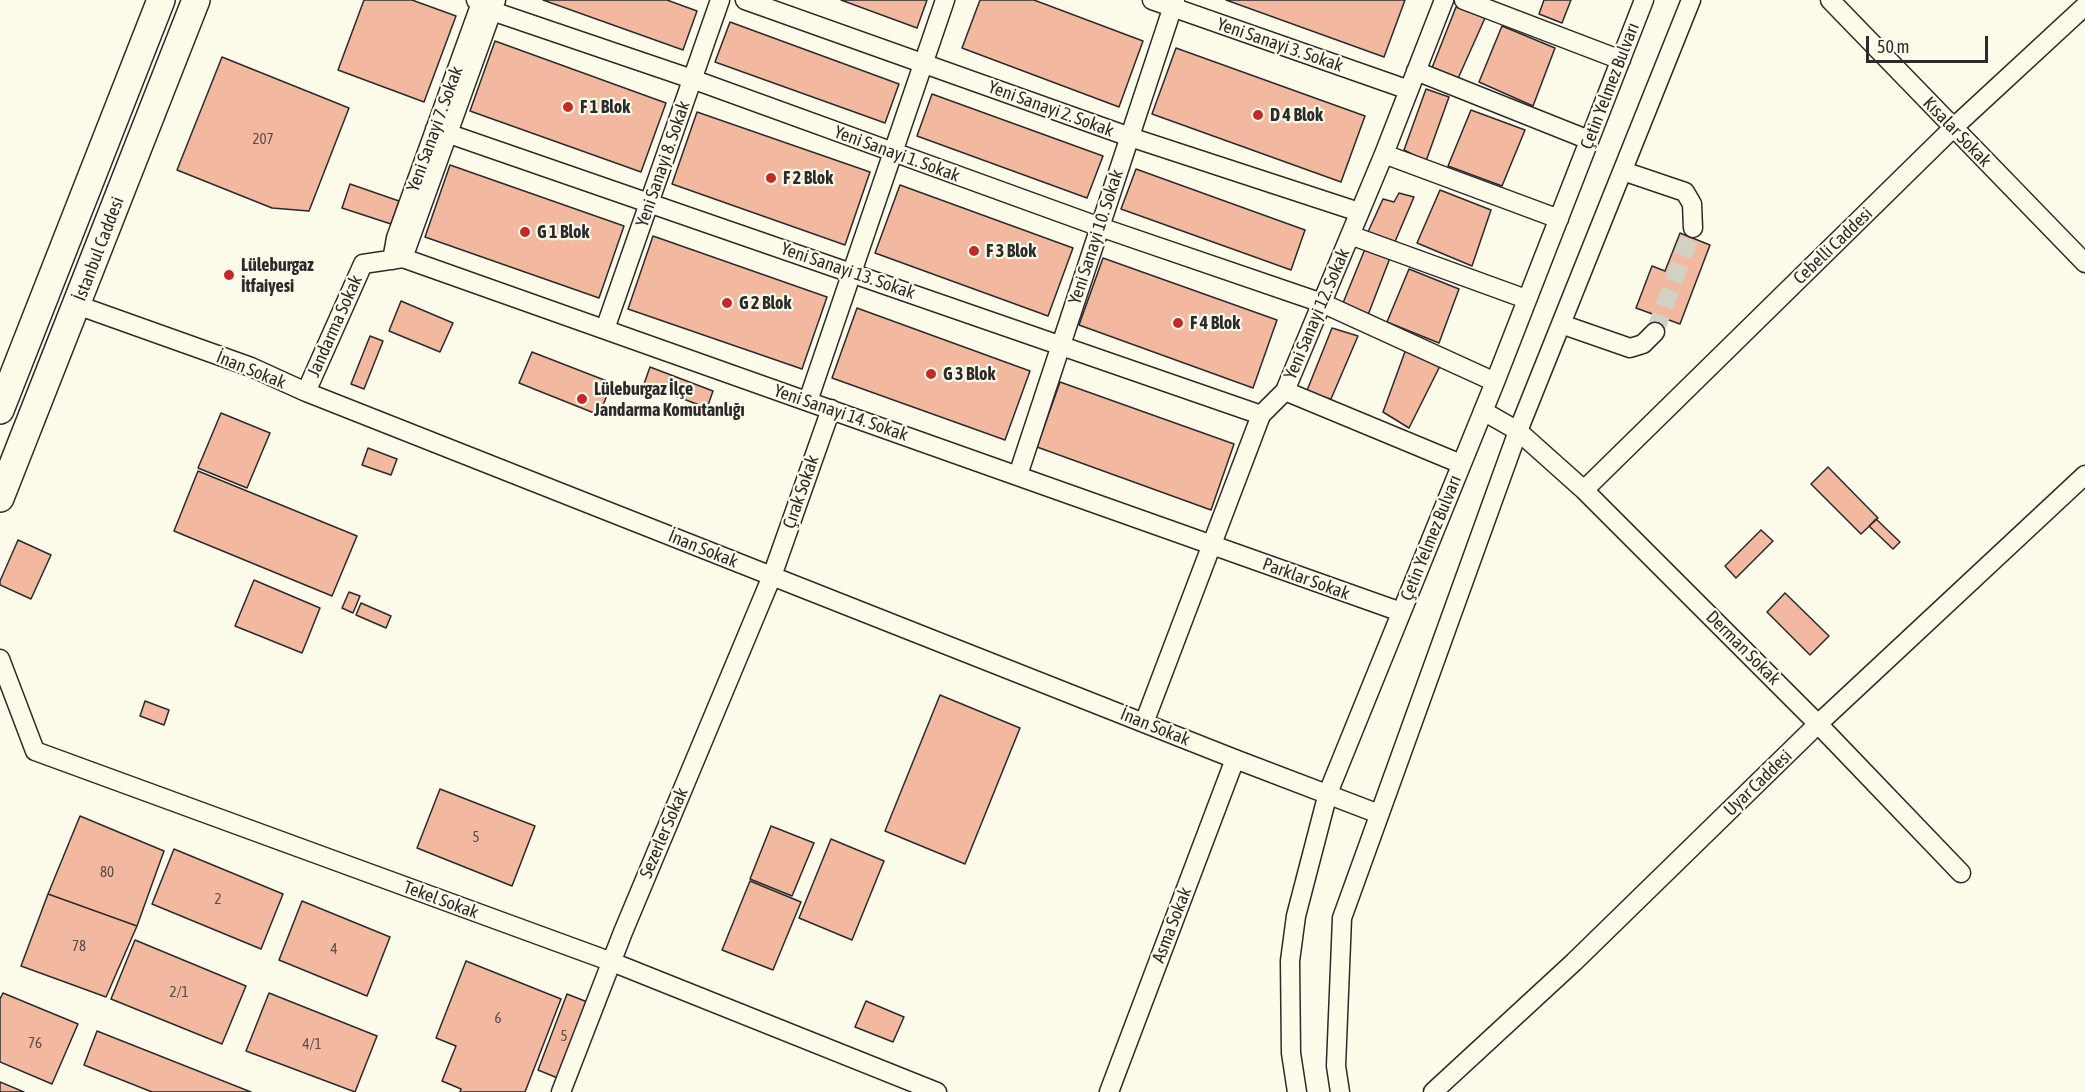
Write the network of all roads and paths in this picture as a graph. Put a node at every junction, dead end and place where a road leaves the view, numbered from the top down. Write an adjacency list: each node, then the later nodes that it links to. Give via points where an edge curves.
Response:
1 (161, 0): 48 (highway, İstanbul Caddesi)
2 (196, 0): 38 (highway, İstanbul Caddesi)
3 (720, 0): 18 (street, Yeni Sanayi 8. Sokak)
4 (745, 0): 16 (street, Yeni Sanayi 2. Sokak)
5 (945, 0): 16 (street)
6 (1152, 0): 13 (street, Yeni Sanayi 3. Sokak)
7 (1444, 0): 17 (street, Yeni Sanayi 12. Sokak)
8 (1464, 0): 15 (street)
9 (1644, 0): 15 (street, Çetin Yelmez Bulvarı)
10 (1691, 0): 26 (street)
11 (1830, 0): 20 (street, Kısalar Sokak)
12 (485, 3): 18 (street, Yeni Sanayi 1. Sokak); 21 (street, Yeni Sanayi 7. Sokak)
13 (1174, 4): 19 (street, Yeni Sanayi 3. Sokak); 22 (street, Yeni Sanayi 10. Sokak)
14 (2085, 6): 20 (street, Cebelli Caddesi)
15 (1621, 60): 23 (street, Çetin Yelmez Bulvarı)
16 (923, 63): 22 (street, Yeni Sanayi 2. Sokak); 24 (street)
17 (1416, 71): 19 (street, Yeni Sanayi 12. Sokak); 23 (street)
18 (692, 79): 24 (street, Yeni Sanayi 1. Sokak); 27 (street, Yeni Sanayi 8. Sokak)
19 (1409, 90): 25 (street, Yeni Sanayi 12. Sokak)
20 (1953, 128): 34 (street, Kısalar Sokak); 55 (street, Cebelli Caddesi)
21 (442, 131): 27 (street, Yeni Sanayi 13. Sokak); 33 (street, Yeni Sanayi 7. Sokak)
22 (1130, 137): 28 (street, Yeni Sanayi 2. Sokak); 30 (street, Yeni Sanayi 10. Sokak)
23 (1589, 140): 29 (street, Çetin Yelmez Bulvarı)
24 (893, 152): 30 (street, Yeni Sanayi 1. Sokak); 35 (street)
25 (1384, 154): 28 (street, Yeni Sanayi 12. Sokak); 29 (street)
26 (1623, 171): 31 (street, via 1685,192 1692,204); 39 (street)
27 (649, 202): 35 (street, Yeni Sanayi 13. Sokak); 40 (street, Yeni Sanayi 8. Sokak)
28 (1359, 212): 32 (street, Yeni Sanayi 12. Sokak)
29 (1559, 219): 36 (street, Çetin Yelmez Bulvarı)
30 (1100, 227): 37 (street, Yeni Sanayi 1. Sokak); 42 (street, Yeni Sanayi 10. Sokak)
31 (1693, 228)
32 (1350, 235): 36 (street); 37 (street, Yeni Sanayi 12. Sokak)
33 (398, 259): 40 (street, Yeni Sanayi 14. Sokak); 45 (street, Jandarma Sokak, via 363,264)
34 (2085, 263)
35 (852, 272): 42 (street, Yeni Sanayi 13. Sokak); 46 (street)
36 (1526, 299): 43 (street, Çetin Yelmez Bulvarı)
37 (1322, 303): 43 (street, Yeni Sanayi 1. Sokak); 44 (street, Yeni Sanayi 12. Sokak)
38 (77, 305): 45 (street, İnan Sokak, via 251,367); 56 (highway, İstanbul Caddesi)
39 (1560, 324): 41 (street, via 1630,348 1643,344); 51 (street)
40 (605, 329): 46 (street, Yeni Sanayi 14. Sokak)
41 (1655, 332)
42 (1061, 345): 50 (street, Yeni Sanayi 13. Sokak); 53 (street, Yeni Sanayi 10. Sokak)
43 (1495, 382): 49 (street, Çetin Yelmez Bulvarı)
44 (1285, 391): 50 (street, Yeni Sanayi 12. Sokak); 52 (street)
45 (306, 392): 58 (street, İnan Sokak)
46 (808, 401): 47 (street, Yeni Sanayi 14. Sokak)
47 (831, 409): 53 (street, Yeni Sanayi 14. Sokak); 58 (street, Çırak Sokak)
48 (0, 410)
49 (1483, 411): 51 (street, Derman Sokak); 52 (street, Çetin Yelmez Bulvarı)
50 (1261, 415): 57 (street, Yeni Sanayi 12. Sokak)
51 (1518, 431): 55 (street, Derman Sokak); 65 (street)
52 (1461, 464): 59 (street, Çetin Yelmez Bulvarı)
53 (1018, 475): 57 (street, Yeni Sanayi 14. Sokak)
54 (2085, 475): 62 (street, Uyar Caddesi)
55 (1584, 490): 62 (street, Derman Sokak)
56 (0, 498)
57 (1211, 545): 59 (street, Parklar Sokak); 61 (street, Yeni Sanayi 12. Sokak)
58 (772, 576): 61 (street, İnan Sokak); 67 (street, Sezerler Sokak)
59 (1401, 612): 64 (street, Çetin Yelmez Bulvarı)
60 (0, 659): 67 (street, Tekel Sokak, via 35,751)
61 (1144, 723): 63 (street, İnan Sokak)
62 (1818, 724): 66 (street, Derman Sokak); 73 (street, Uyar Caddesi, via 1574,962)
63 (1235, 759): 64 (street, İnan Sokak); 70 (street, Asma Sokak)
64 (1328, 793): 65 (street, İnan Sokak); 71 (street, Çetin Yelmez Bulvarı, via 1296,916 1290,961 1291,1053)
65 (1379, 814): 72 (street, via 1342,918 1336,1066)
66 (1961, 873)
67 (612, 962): 68 (street, Sezerler Sokak); 69 (street, Tekel Sokak)
68 (561, 1092)
69 (937, 1092)
70 (1108, 1092)
71 (1297, 1092)
72 (1340, 1092)
73 (1433, 1092)

